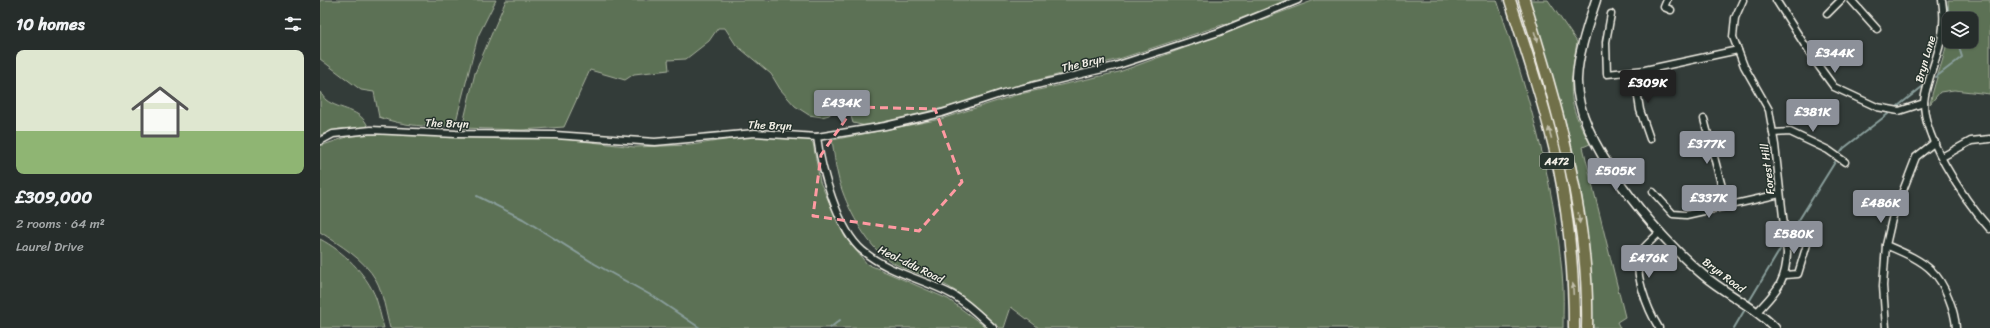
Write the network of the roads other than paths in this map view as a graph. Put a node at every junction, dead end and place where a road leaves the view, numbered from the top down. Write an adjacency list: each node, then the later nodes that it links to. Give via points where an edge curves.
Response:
1 (1298, 0): 20 (street, The Bryn, via 1219,32 1115,66 1003,93 942,113 885,126)
2 (1510, 0): 37 (main road, A472, one-way to 2, via 1570,249 1559,171 1534,76)
3 (1524, 0): 38 (main road, A472, one-way to 38, via 1571,165 1584,252)
4 (1596, 0): 31 (street, Bryn Road, via 1578,69 1578,94 1582,112 1602,156)
5 (1667, 0): 11 (street, via 1664,7)
6 (1743, 0): 15 (street, Forest Hill, via 1735,18 1733,36)
7 (1776, 0): 17 (street, via 1834,87 1877,106 1899,111)
8 (1841, 0): 13 (street)
9 (1852, 0): 14 (street)
10 (1942, 0): 17 (street, Bryn Lane, via 1941,44)
11 (1671, 10)
12 (1611, 14): 16 (street, via 1606,42 1607,74)
13 (1827, 14)
14 (1876, 29)
15 (1738, 50): 16 (street); 19 (street, Forest Hill, via 1744,66 1769,110)
16 (1634, 72): 21 (street, via 1640,110)
17 (1924, 104): 24 (street, Bryn Lane, via 1927,123)
18 (1704, 119): 29 (street)
19 (1772, 134): 26 (street, via 1790,132 1828,150); 28 (street, Forest Hill)
20 (817, 137): 23 (street, The Bryn, via 755,133 655,142 555,135 371,130 333,134); 36 (street, Heol-ddu Road, via 827,185 852,240 863,251 882,263 954,296)
21 (1650, 139)
22 (1990, 139): 25 (street, via 1971,141)
23 (320, 141)
24 (1935, 142): 25 (street, Bryn Lane); 33 (street, via 1916,157 1892,220)
25 (1942, 157): 30 (street, Bryn Lane, via 1965,198)
26 (1845, 162)
27 (1653, 192): 29 (street, via 1674,214 1686,215)
28 (1780, 194): 29 (street); 34 (street, Forest Hill, via 1787,254)
29 (1727, 206)
30 (1990, 229)
31 (1660, 232): 35 (street, Bryn Road, via 1703,274); 39 (street, via 1642,250 1639,258 1644,296)
32 (1808, 241): 34 (street, via 1798,274)
33 (1886, 245): 41 (street, via 1883,286); 42 (street, via 1907,254 1933,272 1949,298)
34 (1784, 275): 35 (street, Forest Hill, via 1779,287)
35 (1757, 312): 40 (street, Bryn Road)
36 (993, 328)
37 (1574, 328)
38 (1587, 328)
39 (1659, 328)
40 (1775, 328)
41 (1886, 328)
42 (1956, 328)

